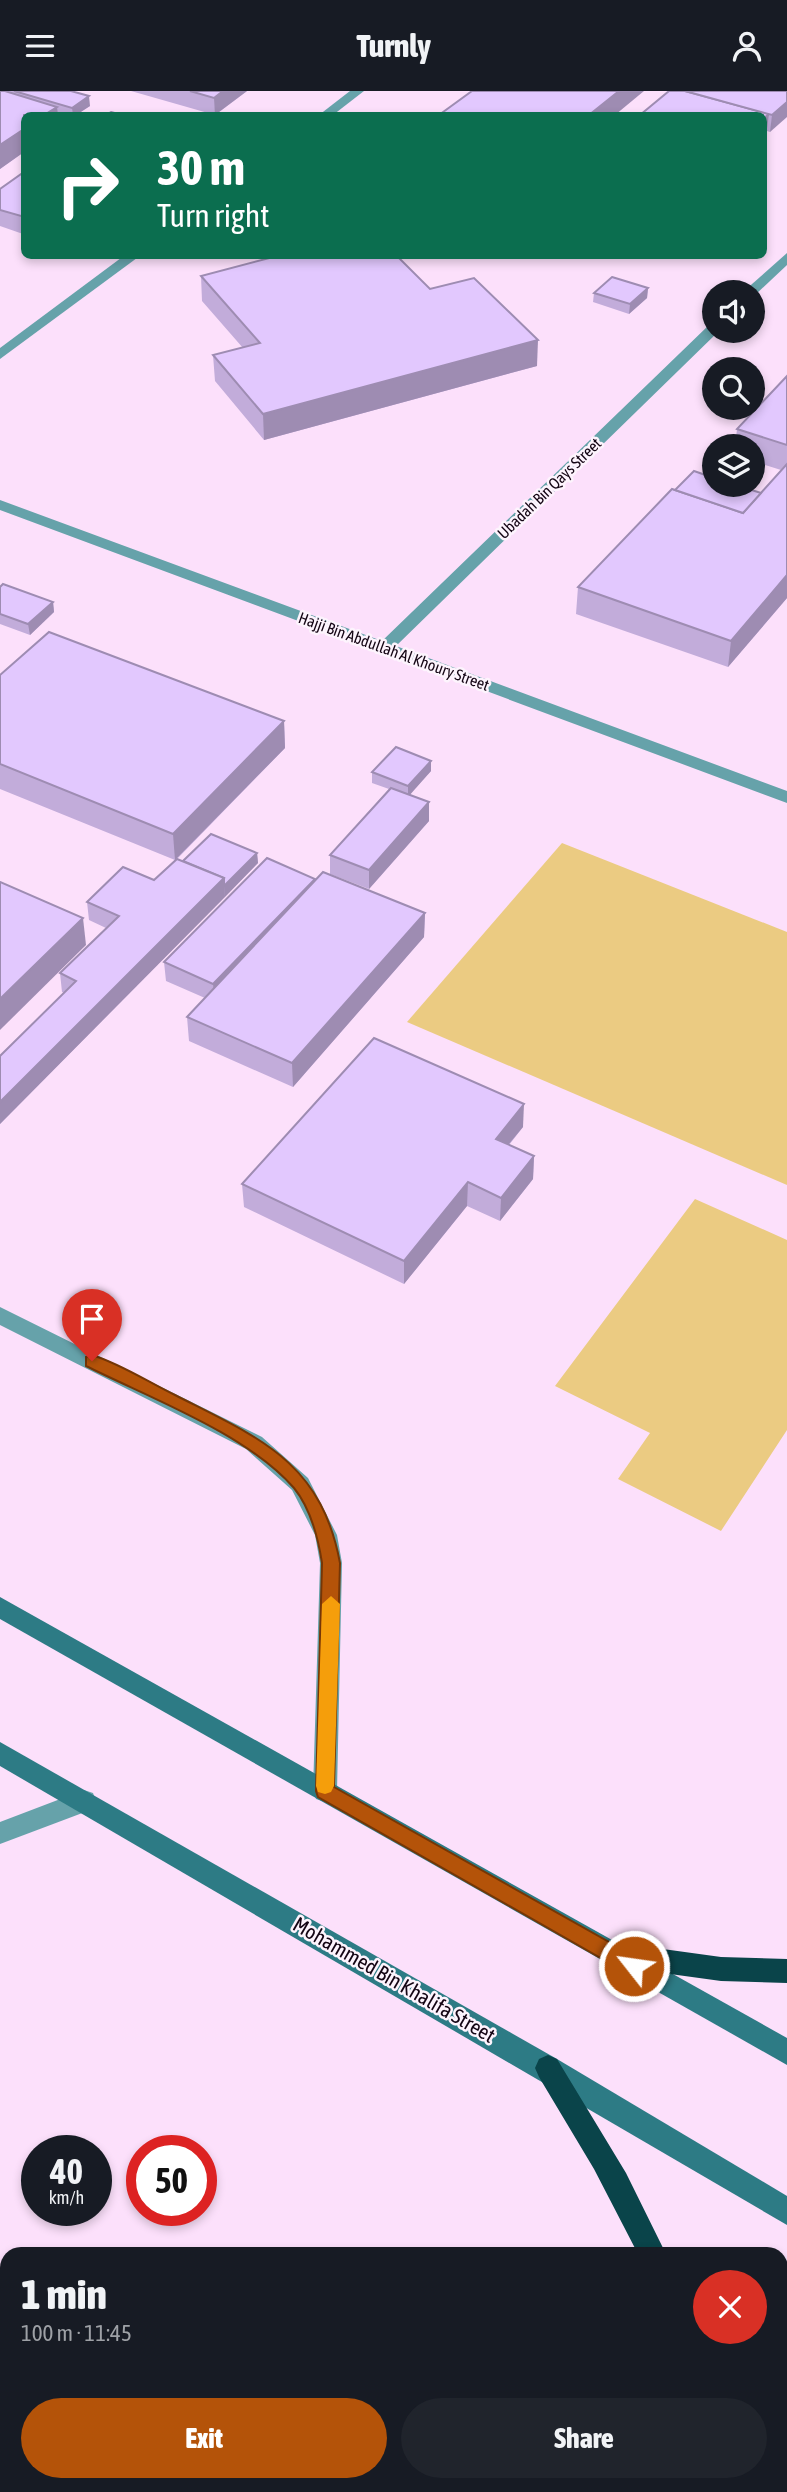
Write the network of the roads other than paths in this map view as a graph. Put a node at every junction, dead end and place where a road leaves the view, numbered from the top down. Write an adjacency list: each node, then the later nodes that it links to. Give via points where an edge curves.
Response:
1 (358, 91): 2 (street)
2 (329, 112)
3 (787, 257): 5 (street)
4 (129, 259): 7 (street)
5 (763, 280)
6 (702, 340): 9 (street, Ubadah Bin Qays Street)
7 (0, 355)
8 (0, 505): 9 (street, Hajji Bin Abdullah Al Khoury Street)
9 (384, 647): 10 (street, Hajji Bin Abdullah Al Khoury Street)
10 (787, 797)
11 (0, 1315): 14 (street, via 254,1443 300,1484 326,1535 331,1563)
12 (0, 1608): 14 (main road)
13 (0, 1753): 15 (main road, Mohammed Bin Khalifa Street)
14 (325, 1791): 17 (main road)
15 (84, 1801): 16 (street); 20 (main road, Mohammed Bin Khalifa Street)
16 (0, 1833)
17 (612, 1954): 18 (highway, via 684,1967); 19 (main road)
18 (787, 1971)
19 (787, 2052)
20 (548, 2068): 21 (main road, Mohammed Bin Khalifa Street); 22 (highway, via 600,2152)
21 (787, 2211)
22 (649, 2247)

